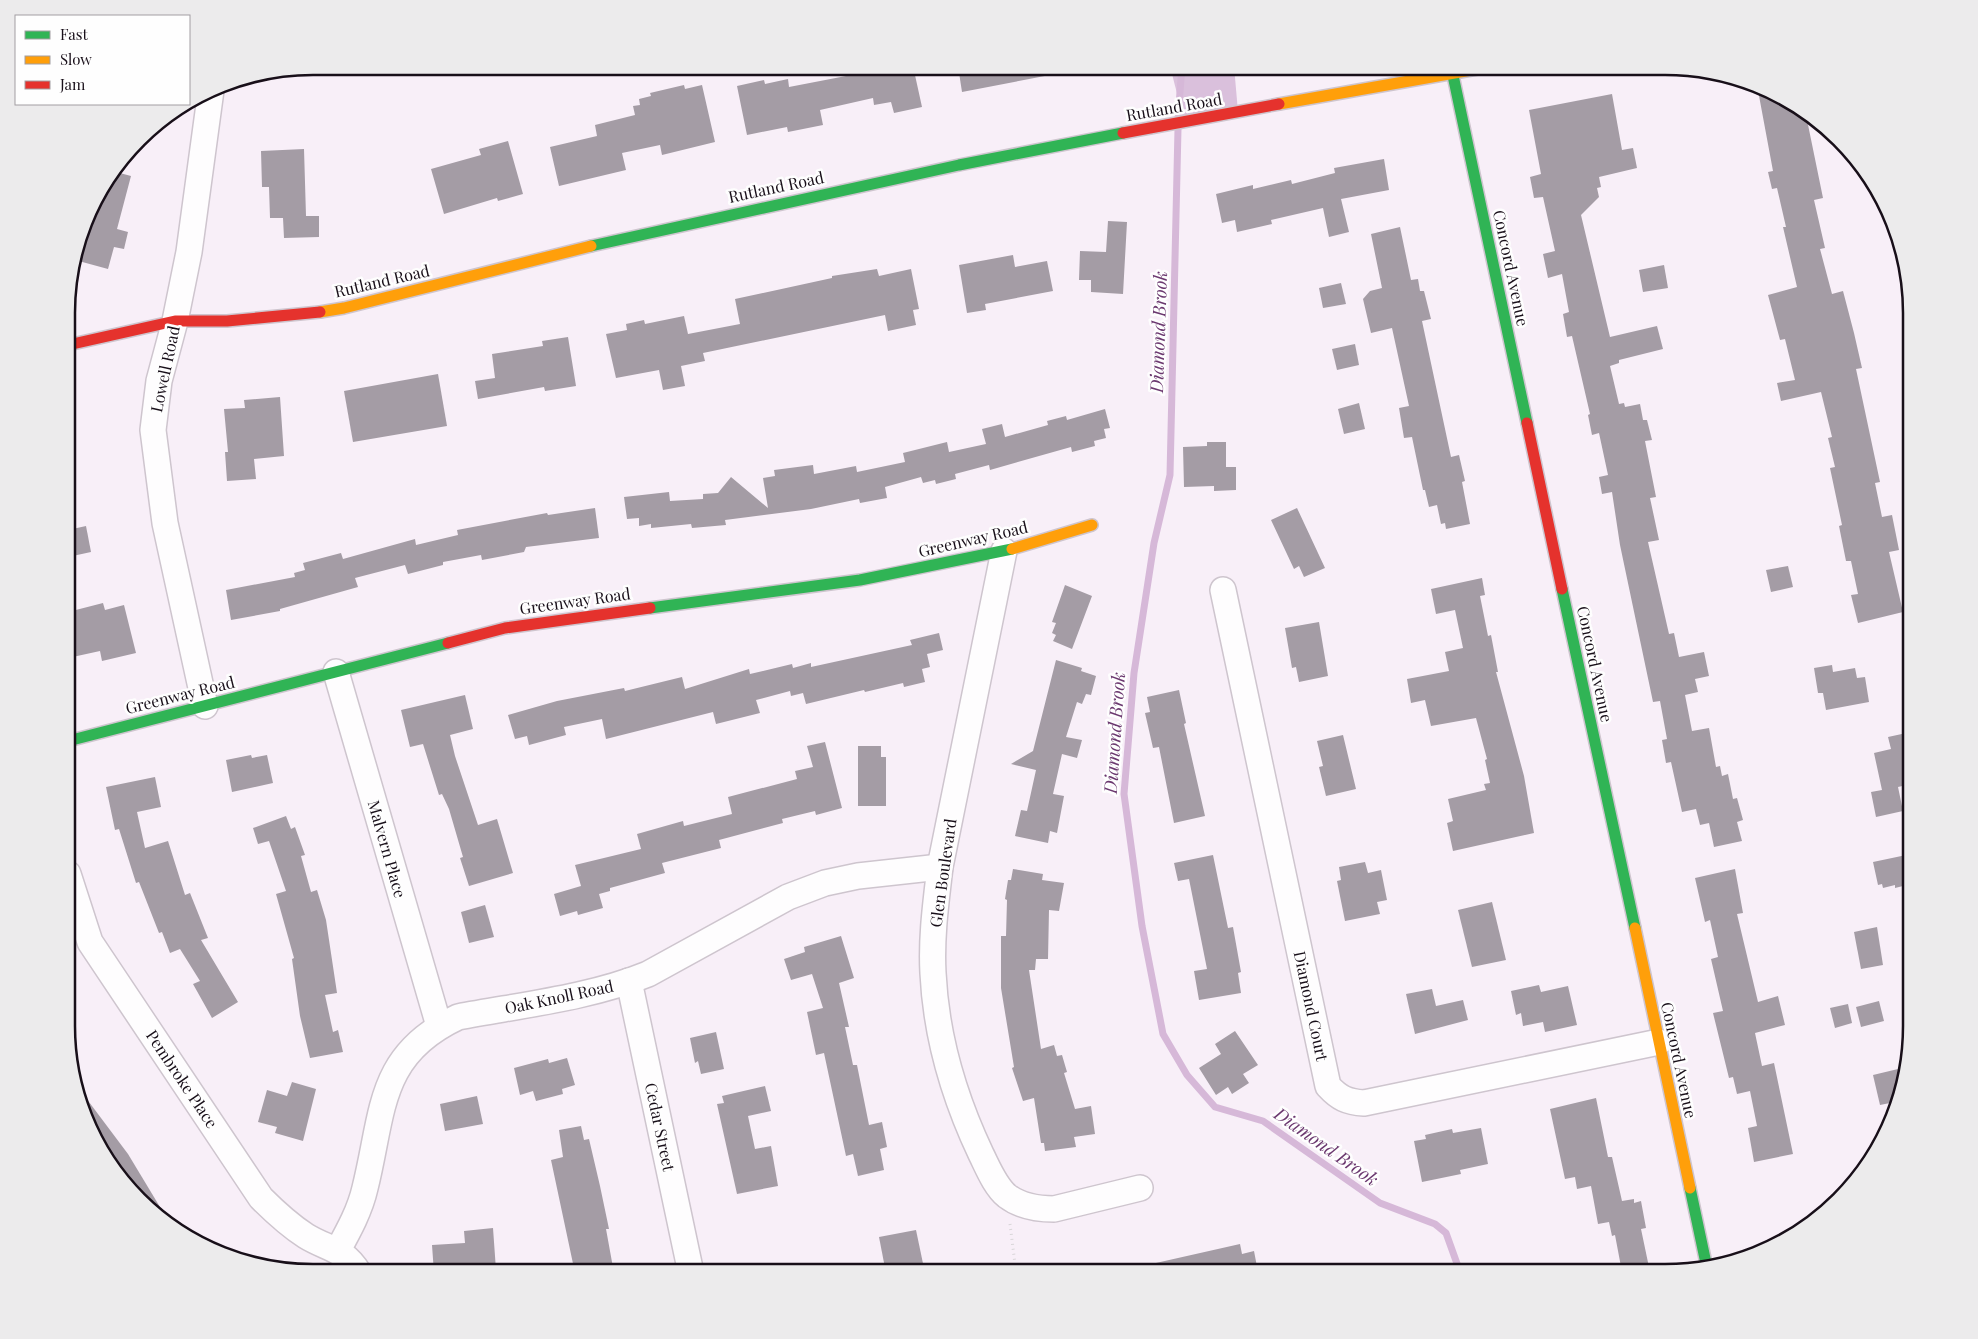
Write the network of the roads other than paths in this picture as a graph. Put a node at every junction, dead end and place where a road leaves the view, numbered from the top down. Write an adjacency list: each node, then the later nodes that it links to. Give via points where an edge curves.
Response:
1 (1426, 75): 4 (street, Rutland Road, via 949,167 578,249 344,308 293,316)
2 (1453, 75): 16 (street, Concord Avenue)
3 (210, 99): 4 (street, Lowell Road, via 189,252)
4 (175, 322): 5 (street, Rutland Road); 10 (street, Lowell Road, via 159,381 153,430 165,523)
5 (75, 343)
6 (1092, 525): 7 (street, Greenway Road)
7 (1004, 552): 9 (street, Greenway Road, via 860,580 506,628); 12 (street, Glen Boulevard)
8 (1223, 590): 16 (street, Diamond Court, via 1328,1086 1339,1097 1364,1103)
9 (336, 672): 10 (street, Greenway Road); 15 (street, Malvern Place)
10 (205, 706): 11 (street, Greenway Road)
11 (75, 738)
12 (940, 867): 14 (street, Oak Knoll Road, via 825,883 788,897 648,974); 17 (street, Glen Boulevard, via 934,917 933,972 938,1020 950,1074 965,1119 988,1170 1007,1196 1040,1209 1054,1209)
13 (75, 896): 18 (street, Pembroke Place, via 90,942 261,1198 282,1220 308,1237)
14 (629, 981): 15 (street, Oak Knoll Road, via 594,991 458,1017); 21 (street, Cedar Street)
15 (439, 1026): 18 (street, Oak Knoll Road, via 414,1046 391,1080 378,1115 365,1188)
16 (1659, 1042): 19 (street, Concord Avenue)
17 (1140, 1188)
18 (338, 1250): 20 (street)
19 (1705, 1260)
20 (351, 1264)
21 (689, 1264)

